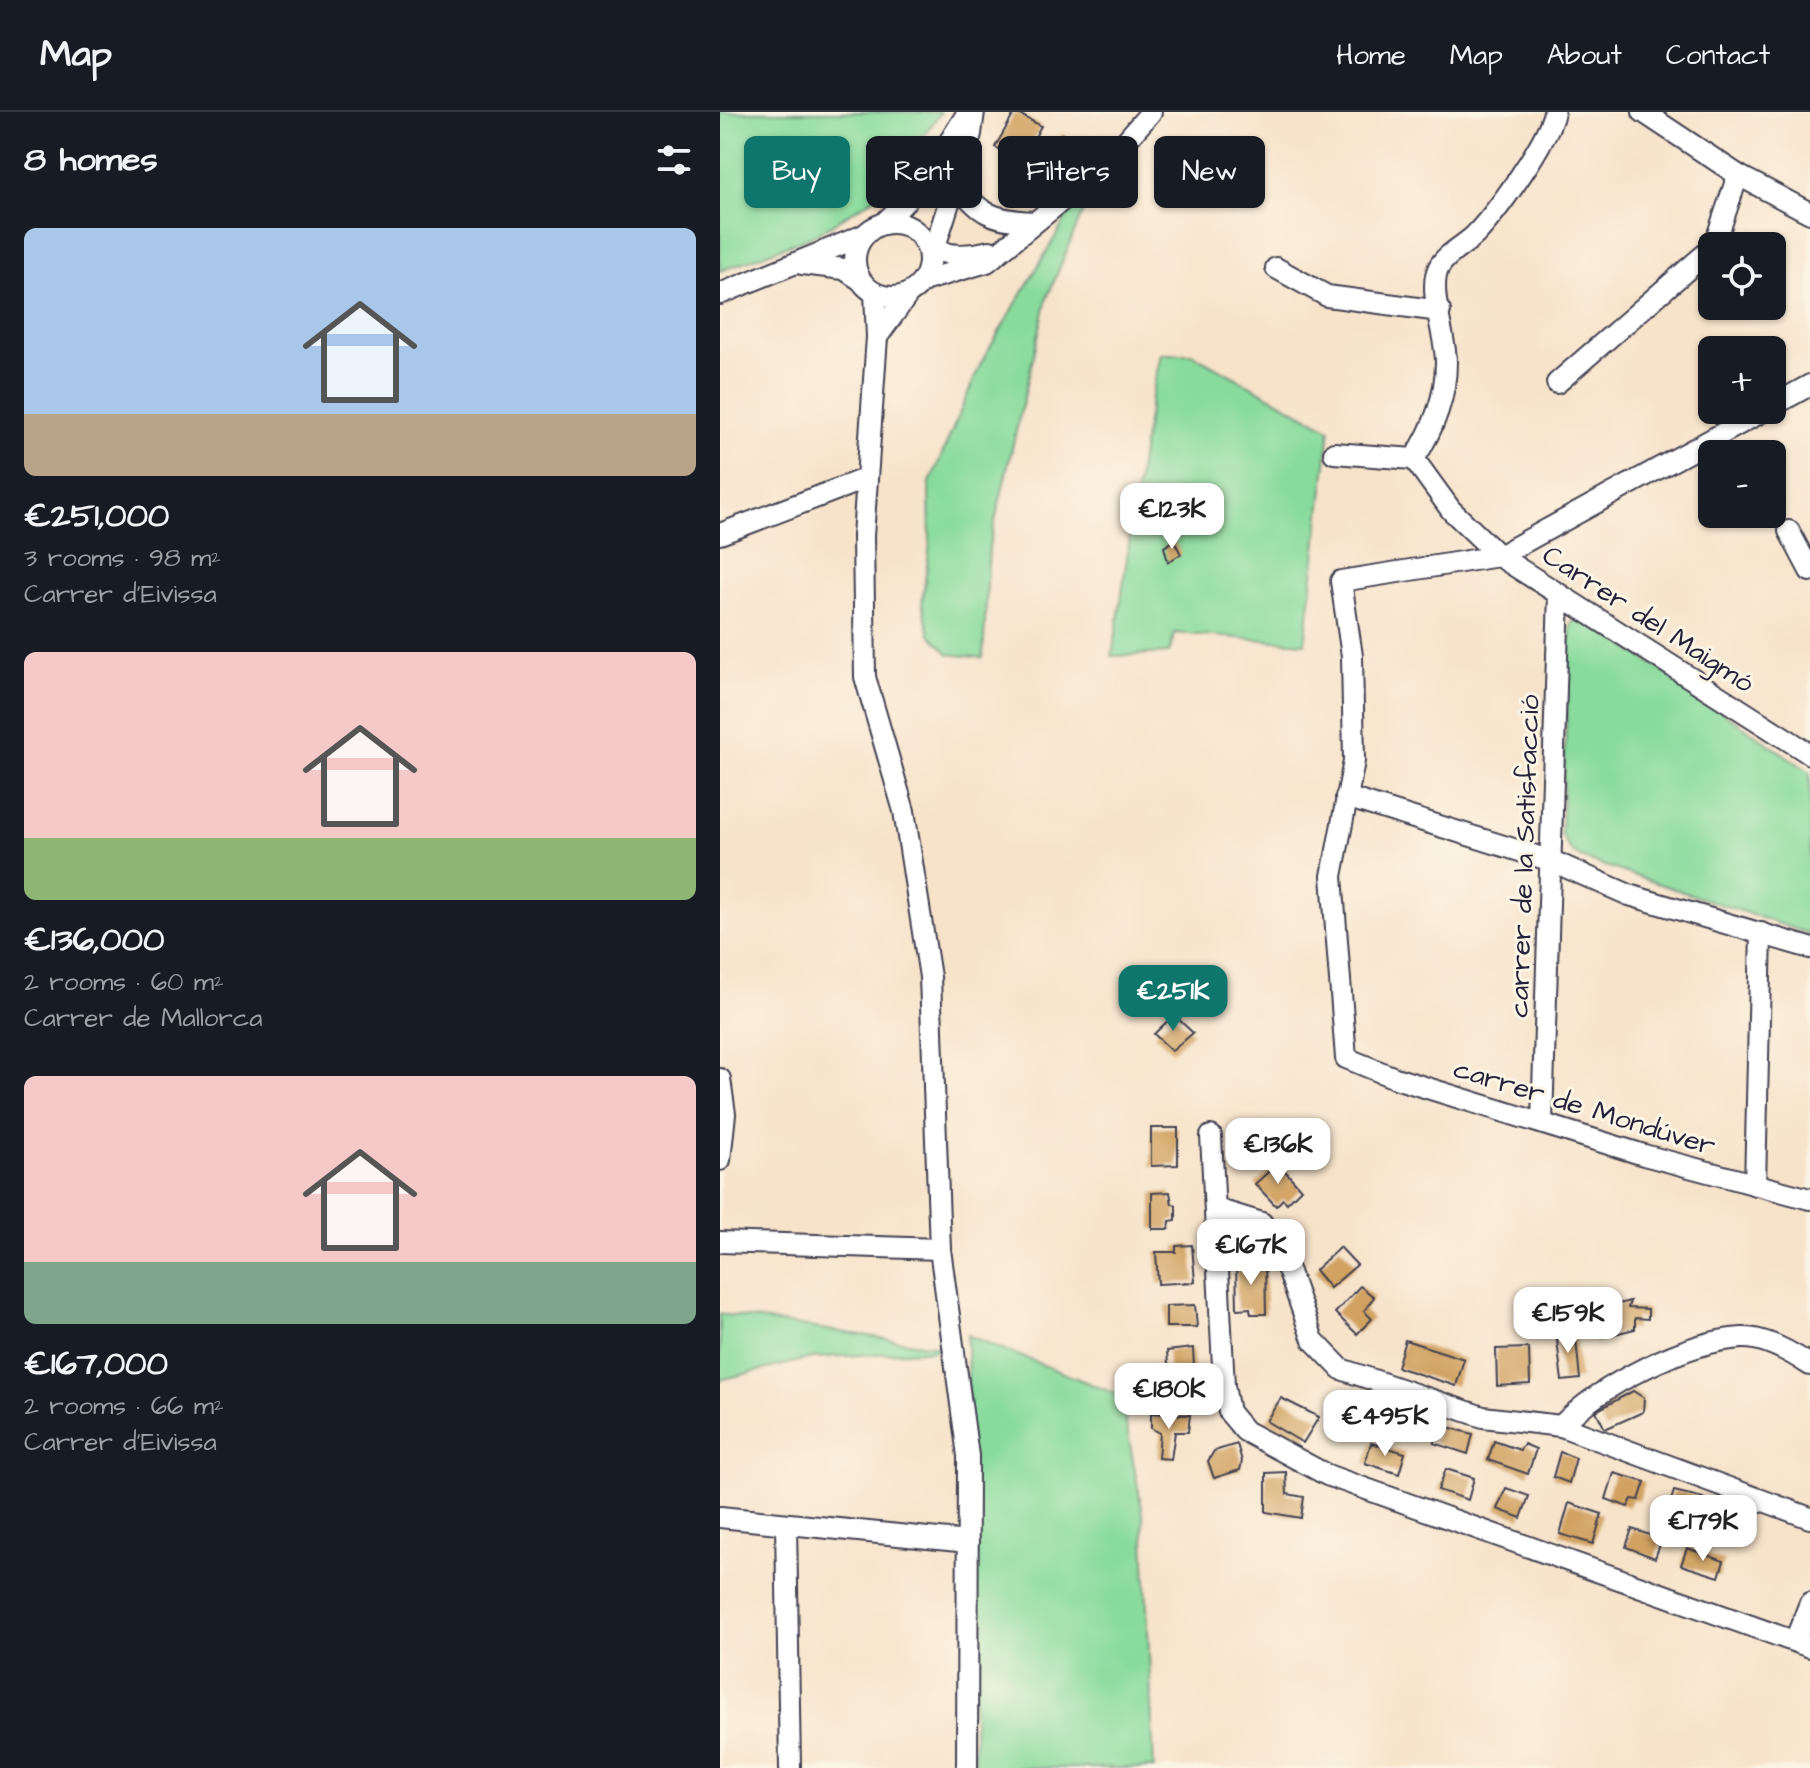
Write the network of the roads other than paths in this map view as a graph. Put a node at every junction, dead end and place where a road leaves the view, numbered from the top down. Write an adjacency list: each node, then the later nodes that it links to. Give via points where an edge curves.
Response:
1 (968, 112): 12 (street, via 933,168)
2 (974, 112): 6 (street)
3 (1151, 112): 11 (street, via 1105,165)
4 (1554, 112): 22 (street, via 1504,202 1440,265 1433,286)
5 (1643, 112): 7 (street)
6 (970, 136)
7 (1738, 175): 10 (street); 13 (street)
8 (945, 208): 18 (street)
9 (979, 208): 11 (street, via 1007,221)
10 (1810, 213)
11 (1034, 222): 15 (street)
12 (883, 224): 14 (street); 18 (street, via 901,224)
13 (1718, 232)
14 (864, 235): 17 (street); 20 (street, via 855,264)
15 (1005, 247): 18 (street); 18 (street, via 987,262)
16 (1698, 260): 24 (street)
17 (794, 264): 20 (street, via 844,269); 21 (street)
18 (925, 266): 20 (street, via 892,297); 23 (street)
19 (1276, 268): 22 (street, via 1327,296)
20 (867, 286): 23 (street)
21 (720, 294)
22 (1440, 311): 29 (street, via 1446,363 1441,406)
23 (877, 337): 30 (street)
24 (1557, 383)
25 (1810, 385): 26 (street)
26 (1786, 398)
27 (1739, 424): 33 (street)
28 (1334, 453): 29 (street)
29 (1414, 459): 33 (street, Carrer del Maigmó, via 1451,510)
30 (867, 478): 32 (street); 49 (street, via 865,677 904,811 930,977)
31 (1789, 531): 34 (street)
32 (720, 534)
33 (1499, 556): 35 (street, Carrer del Maigmó); 37 (street, via 1341,581 1352,671 1354,761)
34 (1810, 571)
35 (1559, 594): 36 (street, Carrer del Maigmó); 38 (street, carrer de la Satisfacció)
36 (1810, 754)
37 (1346, 797): 38 (street); 42 (street, carrer de Mondúver, via 1332,876 1346,1058 1395,1078)
38 (1552, 861): 39 (street, via 1629,895); 42 (street, carrer de la Satisfacció)
39 (1761, 933): 40 (street); 45 (street)
40 (1810, 948)
41 (720, 1079): 44 (street, via 725,1114)
42 (1542, 1121): 45 (street, carrer de Mondúver)
43 (1211, 1136): 47 (street)
44 (720, 1160)
45 (1755, 1185): 46 (street, carrer de Mondúver)
46 (1810, 1199)
47 (1216, 1209): 51 (street, via 1262,1223 1289,1272 1313,1340 1341,1369 1483,1417); 57 (street, via 1224,1386 1229,1412 1245,1431 1327,1475)
48 (720, 1242): 49 (street)
49 (940, 1249): 55 (street, via 968,1456)
50 (1810, 1365): 51 (street, via 1791,1352 1745,1337 1703,1346 1641,1371 1580,1407)
51 (1561, 1426): 53 (street)
52 (720, 1517): 54 (street)
53 (1810, 1518)
54 (786, 1524): 55 (street); 58 (street)
55 (968, 1542): 59 (street)
56 (1810, 1603): 57 (street)
57 (1803, 1644)
58 (790, 1768)
59 (967, 1768)

